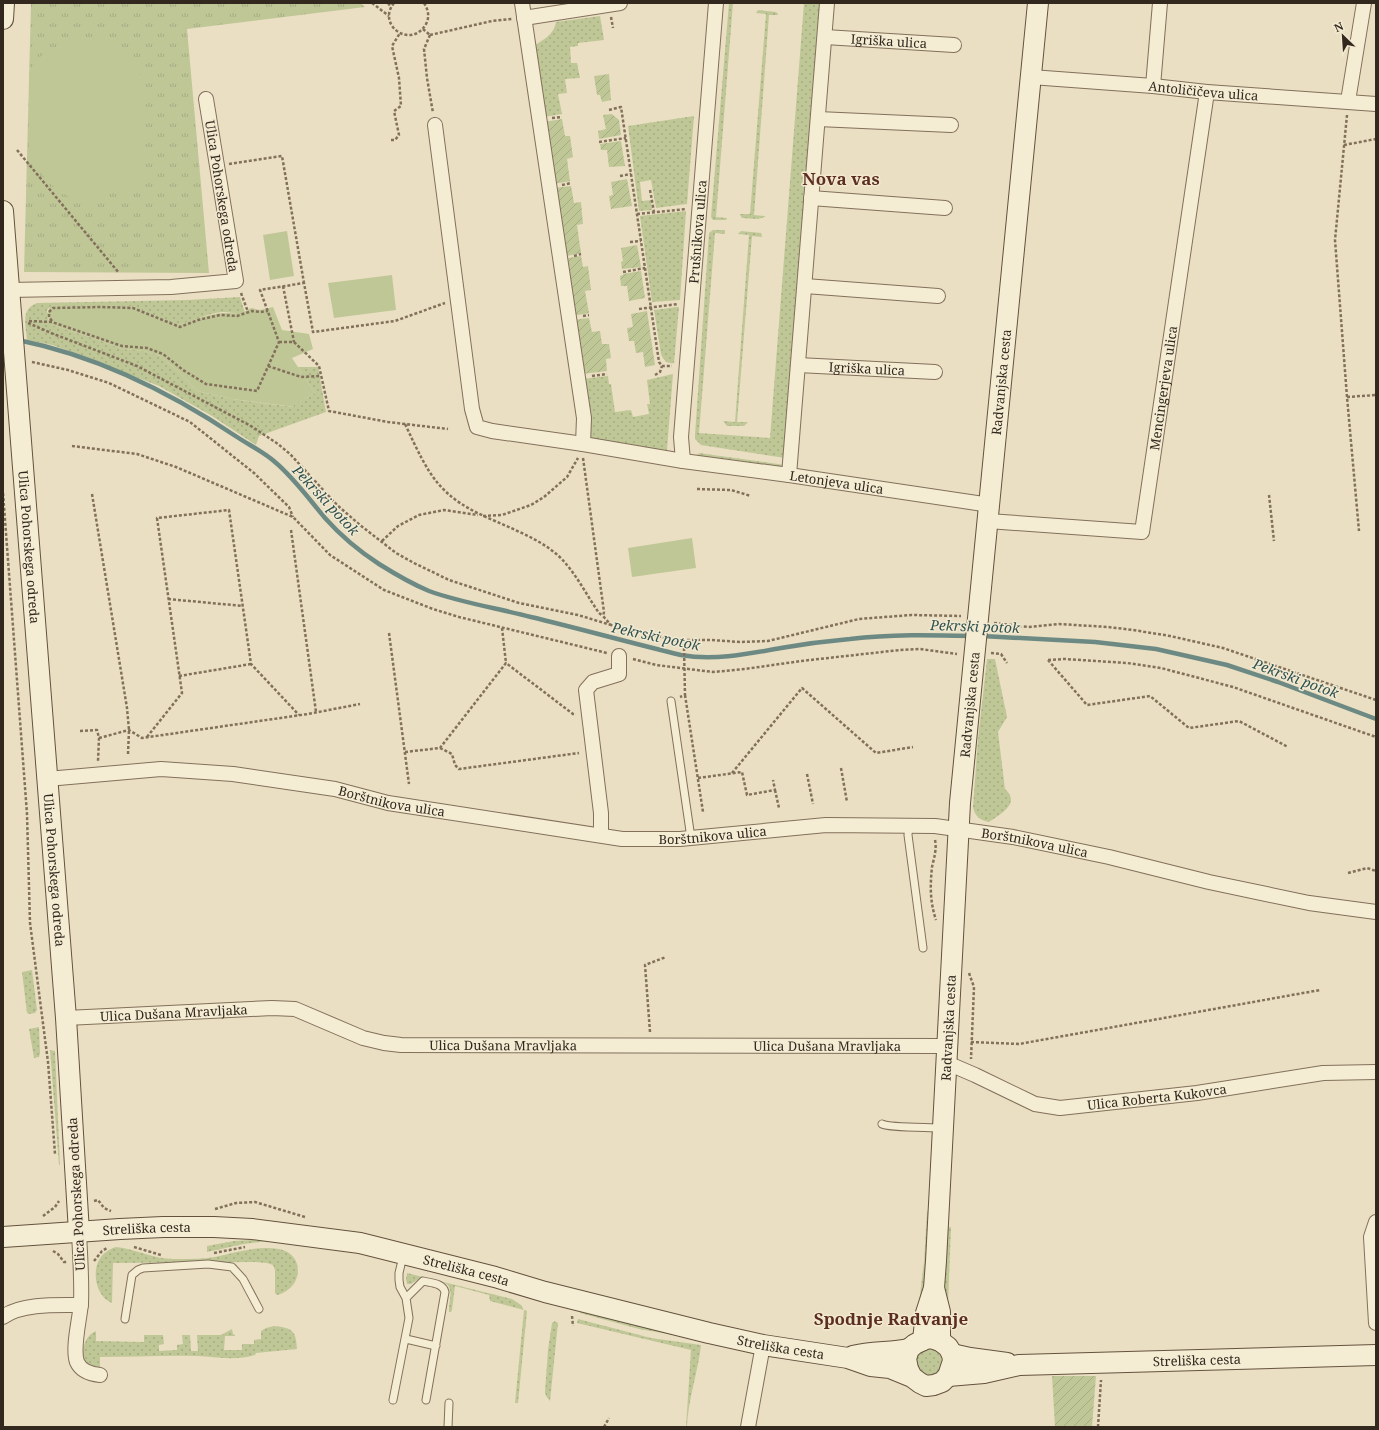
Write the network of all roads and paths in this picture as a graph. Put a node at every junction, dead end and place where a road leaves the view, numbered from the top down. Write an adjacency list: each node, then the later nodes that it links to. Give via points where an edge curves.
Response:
1 (4, 3): 16 (street)
2 (372, 3): 14 (path)
3 (388, 3): 13 (path)
4 (394, 3): 13 (path)
5 (424, 3): 17 (path, via 428,16)
6 (522, 3): 15 (street)
7 (620, 3): 15 (street)
8 (716, 3): 82 (street, Prušnikova ulica, via 681,437)
9 (827, 3): 20 (street)
10 (1038, 3): 22 (street, Radvanjska cesta)
11 (1160, 3): 23 (street)
12 (1364, 3): 26 (street)
13 (391, 7): 14 (path)
14 (389, 16): 18 (path, via 390,24)
15 (524, 18): 19 (path); 81 (street, via 584,418)
16 (3, 19)
17 (423, 29): 18 (path, via 411,35); 19 (path)
18 (400, 33): 34 (path, via 392,46 399,78 401,106 394,111 398,135 395,140)
19 (430, 35): 30 (path, via 424,48)
20 (824, 37): 21 (street, Igriška ulica); 29 (street)
21 (954, 45)
22 (1031, 77): 23 (street, Antoličičeva ulica); 89 (street, Radvanjska cesta)
23 (1153, 86): 24 (street, Antoličičeva ulica)
24 (1208, 92): 26 (street, Antoličičeva ulica); 89 (street, Mencingerjeva ulica, via 1142,532)
25 (206, 99): 38 (street, Ulica Pohorskega odreda)
26 (1348, 101): 27 (street, Antoličičeva ulica); 36 (path)
27 (1376, 104)
28 (609, 110): 32 (path, via 621,107)
29 (818, 119): 31 (street); 42 (street)
30 (435, 125): 59 (street)
31 (951, 125)
32 (626, 138): 35 (path); 39 (path)
33 (1376, 139): 36 (path)
34 (391, 140)
35 (599, 142)
36 (1344, 145): 77 (path, via 1335,240)
37 (17, 150): 52 (path)
38 (217, 166): 53 (path, via 282,156); 56 (street, Ulica Pohorskega odreda, via 236,281 171,287)
39 (631, 174): 40 (path); 47 (path)
40 (620, 176)
41 (650, 190): 46 (path)
42 (812, 198): 43 (street); 55 (street)
43 (944, 208)
44 (690, 209): 46 (path)
45 (3, 211): 56 (street)
46 (654, 212): 47 (path)
47 (637, 214): 48 (path)
48 (641, 241): 49 (path); 50 (path)
49 (630, 242)
50 (645, 268): 51 (path); 61 (path)
51 (623, 272)
52 (120, 274)
53 (304, 283): 54 (path); 59 (path, via 313,332 396,321)
54 (283, 286): 63 (path, via 260,290); 67 (path)
55 (805, 286): 58 (street); 69 (street)
56 (9, 290): 68 (street, Ulica Pohorskega odreda, via 12,324)
57 (241, 293): 64 (path)
58 (938, 296)
59 (457, 299): 81 (street, Letonjeva ulica, via 472,409 477,428)
60 (682, 303): 61 (path)
61 (650, 307): 62 (path); 71 (path, via 659,362)
62 (639, 309)
63 (268, 311): 64 (path); 66 (path)
64 (248, 312): 65 (path, via 237,316 220,315 180,327 133,308 53,308 49,312)
65 (52, 322): 70 (path, via 122,346 147,348 163,354 206,384 257,391); 94 (path, via 22,320 137,366 251,426 278,444 311,475 337,505)
66 (278, 342): 67 (path); 70 (path)
67 (294, 342): 75 (path, via 319,366)
68 (19, 356): 91 (path, via 109,383 190,422 254,473 289,507); 134 (street, Ulica Pohorskega odreda)
69 (798, 365): 73 (street, Igriška ulica); 83 (street)
70 (268, 366): 75 (path, via 301,377)
71 (662, 366): 72 (path); 74 (path, via 660,372)
72 (677, 366)
73 (935, 372)
74 (655, 375)
75 (321, 376): 78 (path, via 329,411)
76 (1376, 395): 77 (path)
77 (1347, 397): 93 (path)
78 (405, 424): 79 (path); 90 (path, via 426,468 443,490 458,503)
79 (448, 429)
80 (72, 446): 91 (path, via 137,454 176,467)
81 (582, 447): 82 (street, Letonjeva ulica); 90 (path, via 567,477 544,497 531,505 502,515); 98 (path)
82 (683, 461): 83 (street, Letonjeva ulica)
83 (789, 475): 89 (street, Letonjeva ulica)
84 (697, 489): 88 (path, via 731,490)
85 (3, 493): 159 (path, via 27,814 30,923 48,1062)
86 (92, 494): 118 (path)
87 (1269, 495): 95 (path)
88 (751, 496)
89 (989, 513): 99 (street, Radvanjska cesta)
90 (482, 516): 94 (path, via 444,510 418,515 398,526); 98 (path, via 542,543 556,553)
91 (293, 517): 101 (path, via 330,555 384,590 433,609)
92 (291, 530): 115 (path)
93 (1359, 531)
94 (382, 541): 100 (path, via 396,553 449,580 519,603 578,615)
95 (1274, 541)
96 (168, 599): 97 (path); 97 (path, via 157,518 229,510); 110 (path)
97 (243, 606): 108 (path)
98 (603, 616): 100 (path)
99 (977, 621): 103 (path, via 911,615 859,619 768,640); 104 (street, Radvanjska cesta); 112 (path, via 1028,627 1059,624 1094,626 1170,636 1229,650)
100 (611, 625): 103 (path)
101 (502, 628): 105 (path); 106 (path)
102 (389, 633): 127 (path)
103 (677, 640): 109 (path, via 684,648)
104 (974, 651): 107 (path, via 1001,654); 109 (path, via 900,650 713,672); 143 (street, Radvanjska cesta)
105 (618, 656): 109 (path); 116 (street, via 620,674 593,682 586,690)
106 (506, 663): 116 (path, via 573,714); 125 (path)
107 (1007, 663)
108 (251, 664): 110 (path); 117 (path)
109 (684, 669): 111 (path)
110 (179, 676): 120 (path, via 182,693)
111 (685, 695): 113 (path); 133 (path)
112 (1376, 700)
113 (670, 701): 145 (lane)
114 (360, 704): 115 (path)
115 (316, 712): 117 (path)
116 (588, 713): 126 (street)
117 (299, 715): 120 (path)
118 (129, 730): 120 (path, via 142,738); 121 (path); 128 (path)
119 (80, 731): 121 (path, via 97,730)
120 (146, 737)
121 (99, 738): 129 (path)
122 (1376, 738): 124 (path, via 1233,687 1161,668 1127,663 1048,660 1087,705 1150,696 1189,728 1239,721)
123 (913, 747): 131 (path, via 876,752 802,688)
124 (1288, 747)
125 (440, 748): 126 (path, via 452,754 459,769); 127 (path)
126 (593, 751): 144 (street, via 601,813)
127 (405, 752): 136 (path)
128 (128, 754)
129 (98, 766)
130 (841, 768): 138 (path)
131 (732, 773): 133 (path); 137 (path, via 742,772 747,795)
132 (807, 774): 139 (path)
133 (698, 778): 141 (path)
134 (47, 779): 144 (street, Borštnikova ulica, via 161,769 233,774 335,789 388,803); 152 (street, Ulica Pohorskega odreda)
135 (773, 780): 137 (path)
136 (409, 784)
137 (775, 790): 140 (path)
138 (847, 802)
139 (813, 804)
140 (779, 808)
141 (703, 812)
142 (909, 825): 143 (street, Borštnikova ulica); 145 (street, Borštnikova ulica, via 826,825); 149 (lane, via 908,835)
143 (959, 828): 148 (street, Borštnikova ulica, via 1102,855 1209,882 1309,902); 155 (street, Radvanjska cesta)
144 (601, 835): 145 (street, Borštnikova ulica, via 647,840)
145 (690, 838)
146 (1376, 871): 147 (path, via 1367,868)
147 (1348, 873)
148 (1376, 912)
149 (923, 948)
150 (666, 957): 154 (path, via 645,965)
151 (1320, 990): 153 (path, via 1019,1044)
152 (66, 1018): 154 (street, Ulica Dušana Mravljaka, via 296,1009 363,1038 402,1045); 161 (street, Ulica Pohorskega odreda)
153 (971, 1042)
154 (651, 1045): 155 (street, Ulica Dušana Mravljaka)
155 (947, 1054): 156 (street, Ulica Roberta Kukovca, via 975,1075 1035,1104 1060,1108 1197,1093 1323,1073); 158 (street, Radvanjska cesta)
156 (1376, 1072)
157 (882, 1124): 158 (lane, via 895,1127)
158 (944, 1128): 183 (street, Radvanjska cesta, via 934,1288 940,1312)
159 (56, 1157)
160 (1376, 1222): 178 (street, via 1371,1237)
161 (79, 1232): 162 (street, Streliška cesta); 168 (street, Streliška cesta, via 163,1227 252,1229 360,1243); 173 (street, Ulica Pohorskega odreda)
162 (3, 1237)
163 (113, 1245): 170 (path, Streliška cesta, via 102,1251)
164 (129, 1246): 169 (path, Streliška cesta)
165 (246, 1246): 167 (path)
166 (48, 1248): 171 (path, via 58,1254)
167 (212, 1253)
168 (404, 1254): 172 (lane, via 399,1280); 181 (street, Streliška cesta, via 545,1292)
169 (162, 1255)
170 (95, 1261)
171 (64, 1262)
172 (406, 1298): 180 (lane, via 410,1318); 182 (lane, via 423,1281 444,1288)
173 (81, 1305): 176 (street, via 32,1306); 188 (street, Ulica Pohorskega odreda, via 76,1360 81,1368 90,1374)
174 (259, 1309): 177 (lane, via 244,1279 232,1267 208,1264 151,1268 138,1270 132,1275)
175 (572, 1314): 179 (path)
176 (3, 1317)
177 (125, 1319)
178 (1376, 1323)
179 (573, 1326)
180 (406, 1339): 182 (lane); 191 (lane)
181 (763, 1345): 185 (street, Streliška cesta); 197 (street)
182 (436, 1346): 192 (lane)
183 (931, 1346): 185 (street, Streliška cesta); 187 (street, Streliška cesta, via 970,1358); 189 (street, via 953,1361); 190 (street, via 906,1359)
184 (1376, 1355): 186 (street, Streliška cesta)
185 (848, 1358): 190 (street, Streliška cesta, via 871,1366 890,1368)
186 (1102, 1363): 187 (street, Streliška cesta); 198 (path)
187 (1018, 1365): 189 (street, Streliška cesta, via 984,1373)
188 (100, 1375)
189 (948, 1376): 190 (street, Streliška cesta, via 942,1382 926,1386)
190 (912, 1377)
191 (392, 1400)
192 (426, 1400)
193 (449, 1403): 195 (lane)
194 (609, 1418): 196 (path)
195 (448, 1427)
196 (604, 1427)
197 (748, 1427)
198 (1098, 1427)

